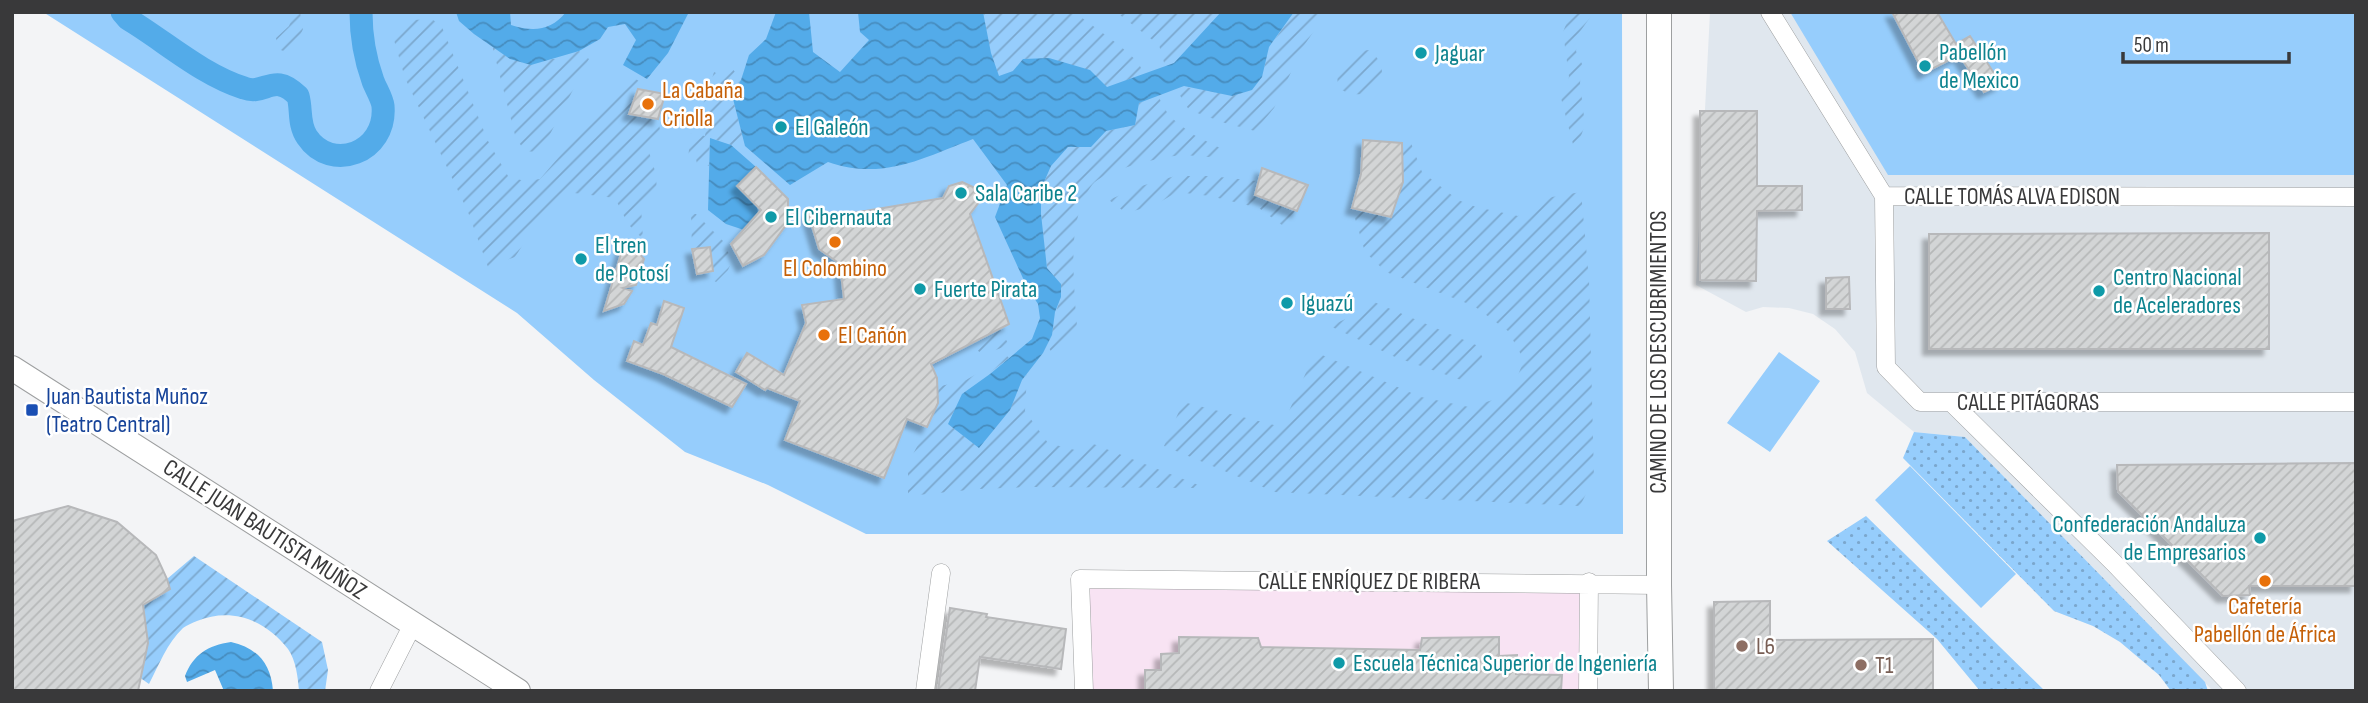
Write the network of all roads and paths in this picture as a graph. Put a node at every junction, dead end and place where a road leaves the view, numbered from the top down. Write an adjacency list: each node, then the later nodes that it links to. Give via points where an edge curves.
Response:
1 (1659, 12): 10 (street, CAMINO DE LOS DESCUBRIMIENTOS)
2 (1770, 12): 3 (street, CALLE TOMÁS ALVA EDISON)
3 (1884, 196): 4 (street, CALLE TOMÁS ALVA EDISON); 6 (street, CALLE PITÁGORAS, via 1886,367 1920,402)
4 (2356, 197)
5 (12, 368): 11 (street, CALLE JUAN BAUTISTA MUÑOZ)
6 (1951, 402): 7 (street, CALLE PITÁGORAS); 18 (street)
7 (2356, 402)
8 (941, 573): 14 (street)
9 (1589, 583): 10 (street, CALLE ENRÍQUEZ DE RIBERA); 15 (street, CALLE ENRÍQUEZ DE RIBERA, via 1080,579); 16 (street)
10 (1658, 585): 17 (street, CAMINO DE LOS DESCUBRIMIENTOS)
11 (413, 624): 12 (street); 13 (street, CALLE JUAN BAUTISTA MUÑOZ)
12 (379, 691)
13 (518, 691)
14 (925, 691)
15 (1084, 691)
16 (1588, 691)
17 (1661, 691)
18 (2237, 691)

